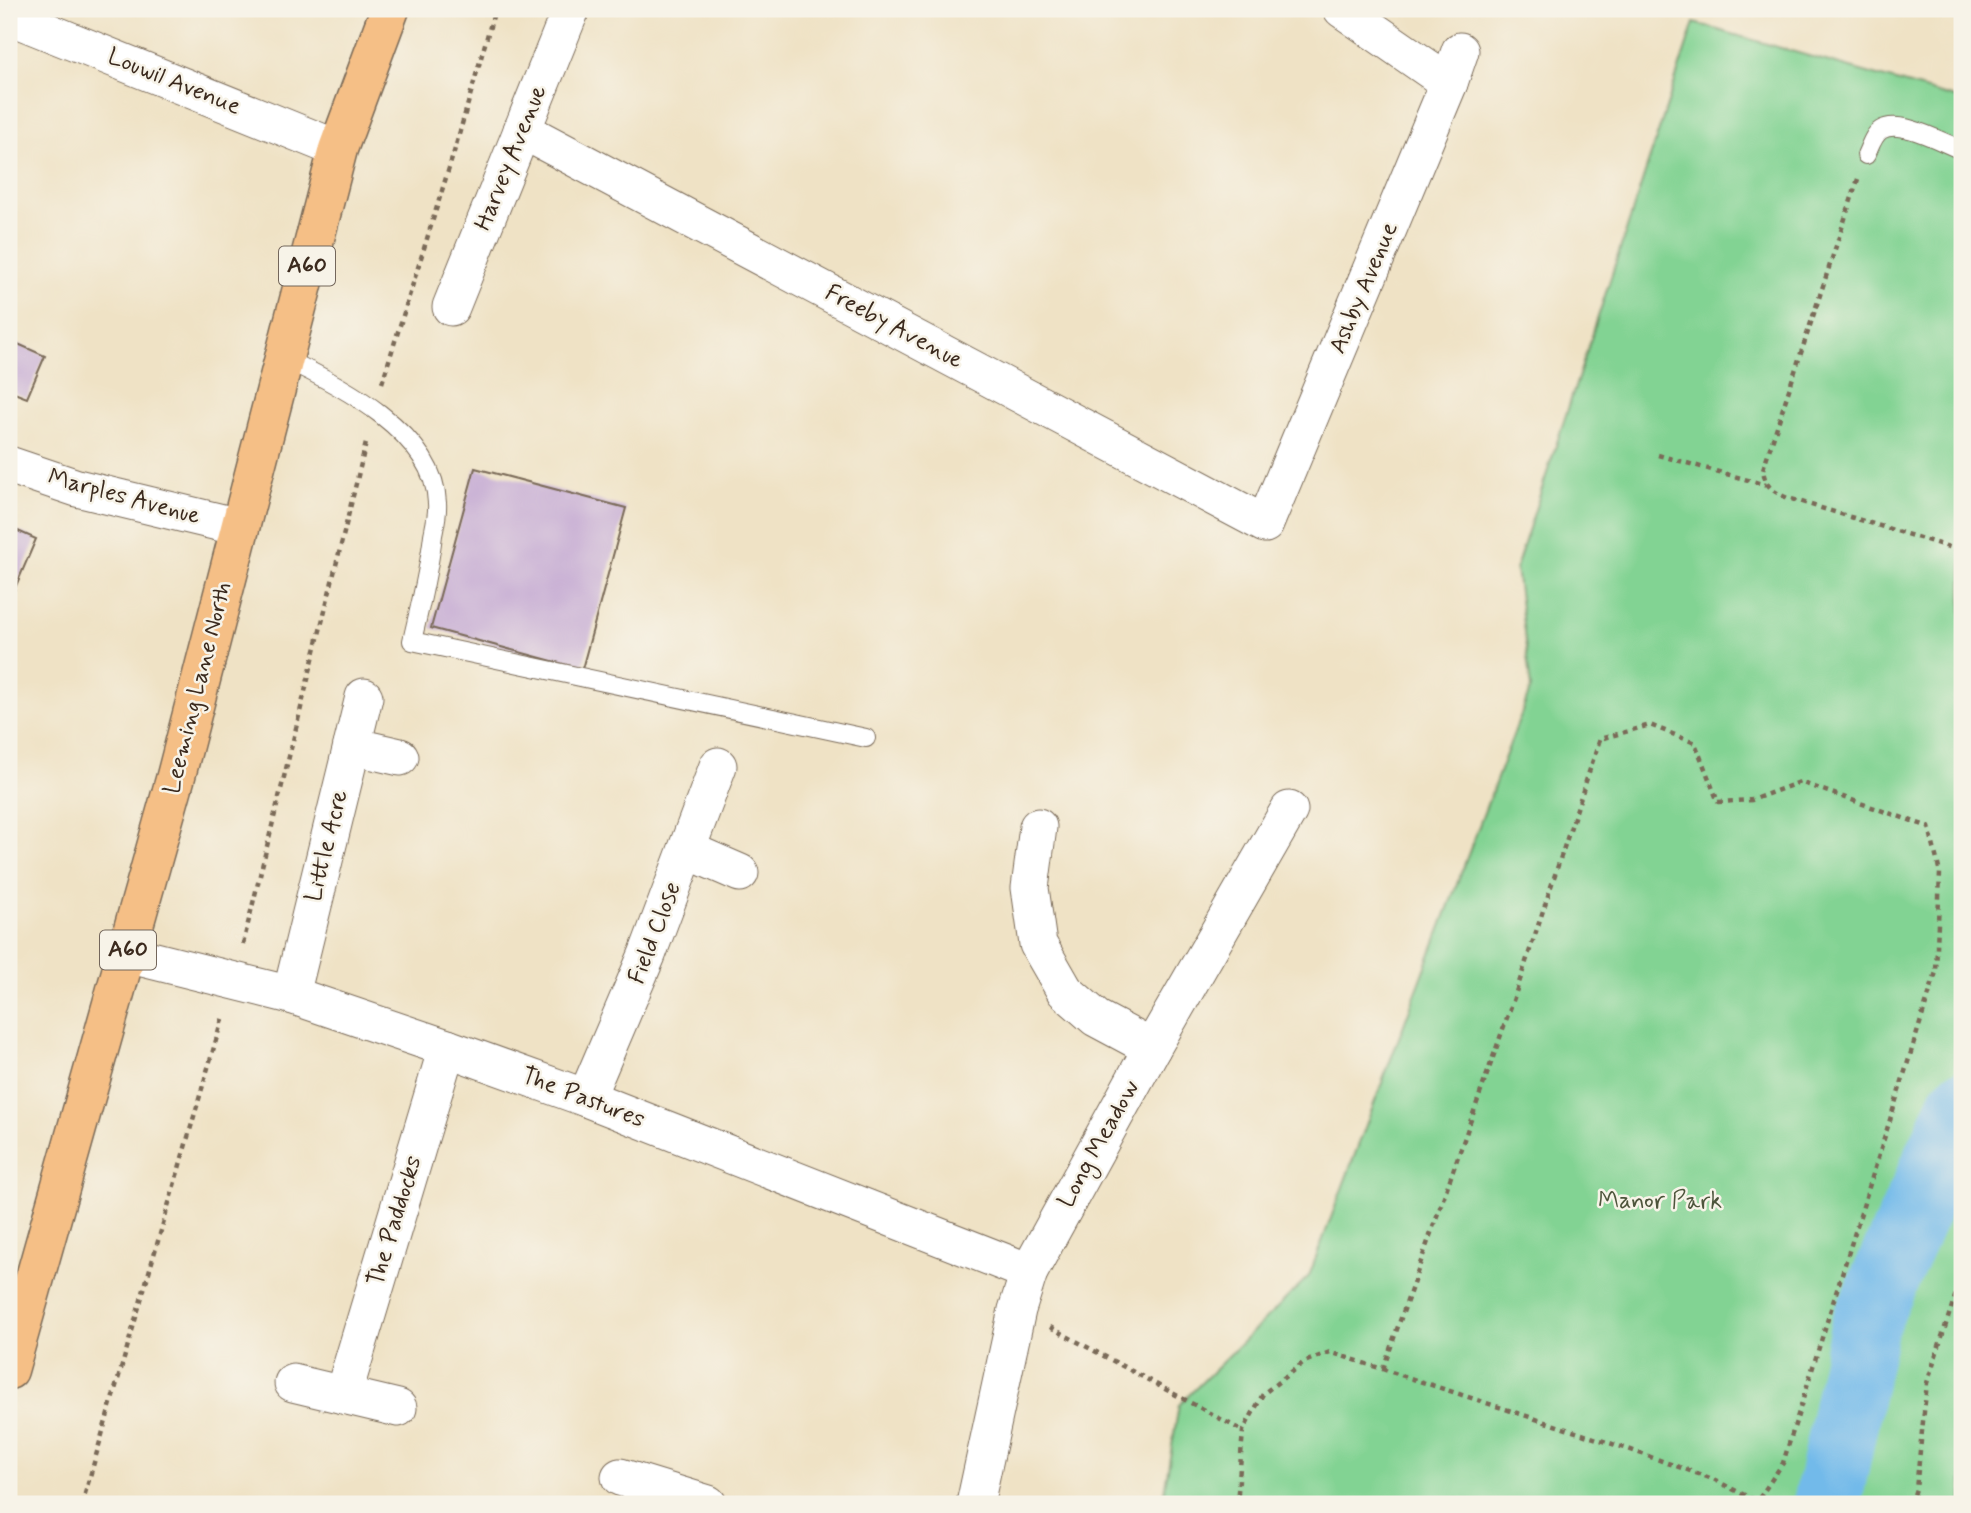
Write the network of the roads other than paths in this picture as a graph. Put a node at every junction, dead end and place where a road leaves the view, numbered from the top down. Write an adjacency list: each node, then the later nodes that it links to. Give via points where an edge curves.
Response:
1 (390, 9): 6 (highway, Leeming Lane North / A60)
2 (571, 9): 5 (street, Harvey Avenue)
3 (1342, 9): 12 (street, Ashby Avenue, via 1455,67)
4 (9, 16): 6 (street, Louwil Avenue)
5 (522, 130): 9 (street, Harvey Avenue); 12 (street, Freeby Avenue)
6 (338, 149): 10 (highway, Leeming Lane North / A60)
7 (1962, 150): 8 (lane, via 1898,126 1881,131)
8 (1866, 155)
9 (451, 307)
10 (283, 358): 13 (highway, Leeming Lane North / A60); 15 (lane, via 334,382 374,409 416,450 434,476 438,504 412,641)
11 (9, 465): 13 (street, Marples Avenue, via 77,488)
12 (1265, 524)
13 (239, 527): 23 (highway, Leeming Lane North / A60)
14 (364, 697): 16 (street, Little Acre)
15 (866, 738)
16 (352, 746): 17 (street); 24 (street, Little Acre)
17 (400, 757)
18 (718, 766): 21 (street, Field Close)
19 (1289, 810): 26 (street, Long Meadow)
20 (1038, 827): 26 (street, via 1030,888 1038,944 1065,991 1096,1018)
21 (687, 850): 22 (street); 27 (street, Field Close)
22 (740, 873)
23 (127, 954): 24 (street, The Pastures); 29 (highway, Leeming Lane North / A60)
24 (291, 995): 25 (street, The Pastures)
25 (447, 1048): 27 (street, The Pastures); 31 (street, The Paddocks)
26 (1152, 1048): 28 (street, Long Meadow)
27 (586, 1098): 28 (street, The Pastures)
28 (1029, 1272): 36 (street, Long Meadow)
29 (9, 1370)
30 (293, 1383): 31 (street)
31 (343, 1395): 32 (street)
32 (398, 1408)
33 (620, 1476): 34 (street)
34 (667, 1498): 35 (street)
35 (708, 1504)
36 (975, 1504)

